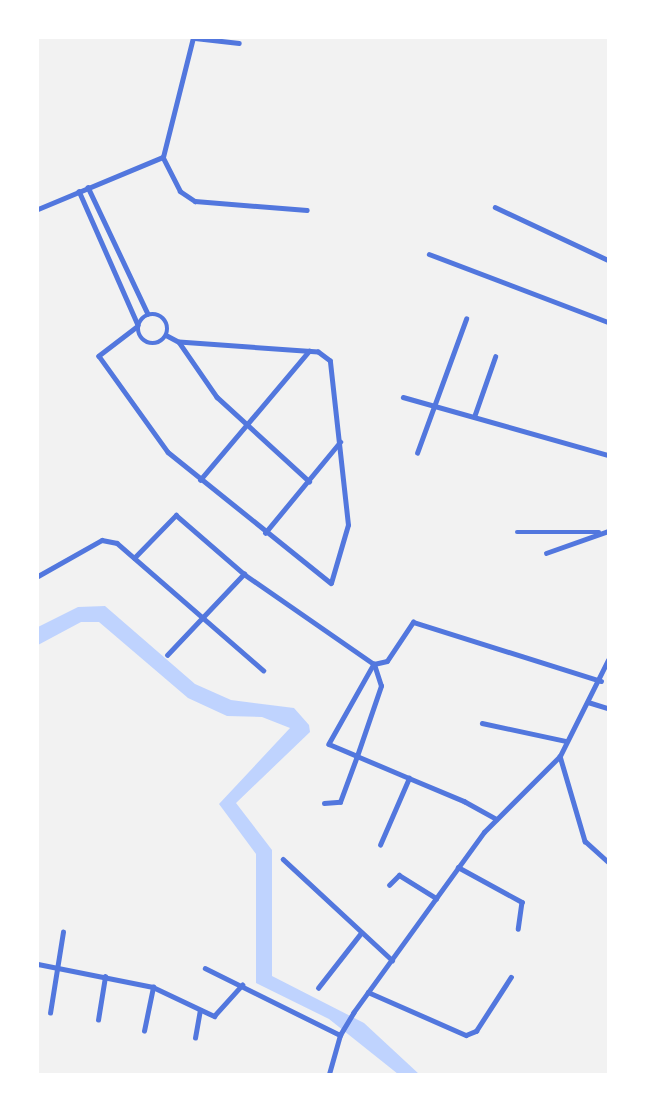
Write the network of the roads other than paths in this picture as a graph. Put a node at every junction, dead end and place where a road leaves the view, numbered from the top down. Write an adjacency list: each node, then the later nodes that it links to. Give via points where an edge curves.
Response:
1 (194, 38): 2 (street); 3 (street)
2 (239, 43)
3 (163, 157): 4 (street); 8 (street, via 180,191 195,201)
4 (88, 187): 5 (street); 11 (street)
5 (79, 191): 7 (street); 14 (street)
6 (495, 207): 10 (street)
7 (38, 209)
8 (307, 210)
9 (429, 254): 13 (street)
10 (609, 260)
11 (148, 314): 14 (street); 15 (street, via 165,320)
12 (466, 319): 20 (street)
13 (609, 322)
14 (138, 326): 15 (street, via 147,343); 26 (street, via 99,356 168,452)
15 (166, 335): 16 (street)
16 (179, 342): 17 (street); 22 (street, via 203,381)
17 (309, 351): 22 (street); 23 (street, via 330,361)
18 (495, 357): 21 (street)
19 (403, 397): 20 (street)
20 (436, 406): 21 (street); 24 (street)
21 (474, 417): 25 (street)
22 (246, 427): 26 (street); 27 (street)
23 (340, 442): 27 (street); 31 (street, via 348,525 331,583)
24 (417, 453)
25 (609, 455)
26 (200, 480): 31 (street)
27 (309, 481): 31 (street)
28 (609, 531): 30 (street)
29 (517, 532): 30 (street)
30 (599, 532): 32 (street)
31 (265, 533)
32 (546, 553)
33 (135, 558): 34 (street, via 176,515); 35 (street, via 117,543 102,540); 36 (street)
34 (244, 574): 36 (street); 39 (street)
35 (38, 576)
36 (203, 616): 37 (street); 40 (street)
37 (167, 655)
38 (609, 660): 41 (street)
39 (374, 664): 41 (street, via 387,661 413,622); 46 (street, via 381,686); 46 (street, via 327,739)
40 (263, 670)
41 (601, 681): 42 (street)
42 (588, 702): 43 (street); 45 (street)
43 (609, 708)
44 (482, 723): 45 (street)
45 (566, 741): 47 (street)
46 (357, 756): 48 (street); 49 (street, via 340,802)
47 (560, 756): 50 (street); 53 (street, via 585,841)
48 (408, 778): 50 (street); 51 (street)
49 (324, 803)
50 (496, 819): 54 (street)
51 (380, 845)
52 (283, 859): 59 (street)
53 (609, 862)
54 (458, 867): 56 (street); 57 (street, via 522,903)
55 (389, 885): 56 (street, via 400,875)
56 (436, 898): 60 (street)
57 (518, 929)
58 (63, 932): 62 (street)
59 (361, 933): 60 (street); 68 (street)
60 (392, 960): 69 (street)
61 (38, 964): 62 (street)
62 (57, 968): 64 (street); 71 (street)
63 (205, 968): 66 (street)
64 (105, 977): 67 (street); 72 (street)
65 (511, 977): 69 (street, via 476,1031 466,1035)
66 (242, 985): 70 (street, via 214,1016); 74 (street)
67 (153, 987): 70 (street); 73 (street)
68 (318, 988)
69 (368, 992): 74 (street)
70 (200, 1010): 75 (street)
71 (50, 1013)
72 (98, 1020)
73 (144, 1032)
74 (341, 1033): 76 (street)
75 (195, 1038)
76 (329, 1074)

